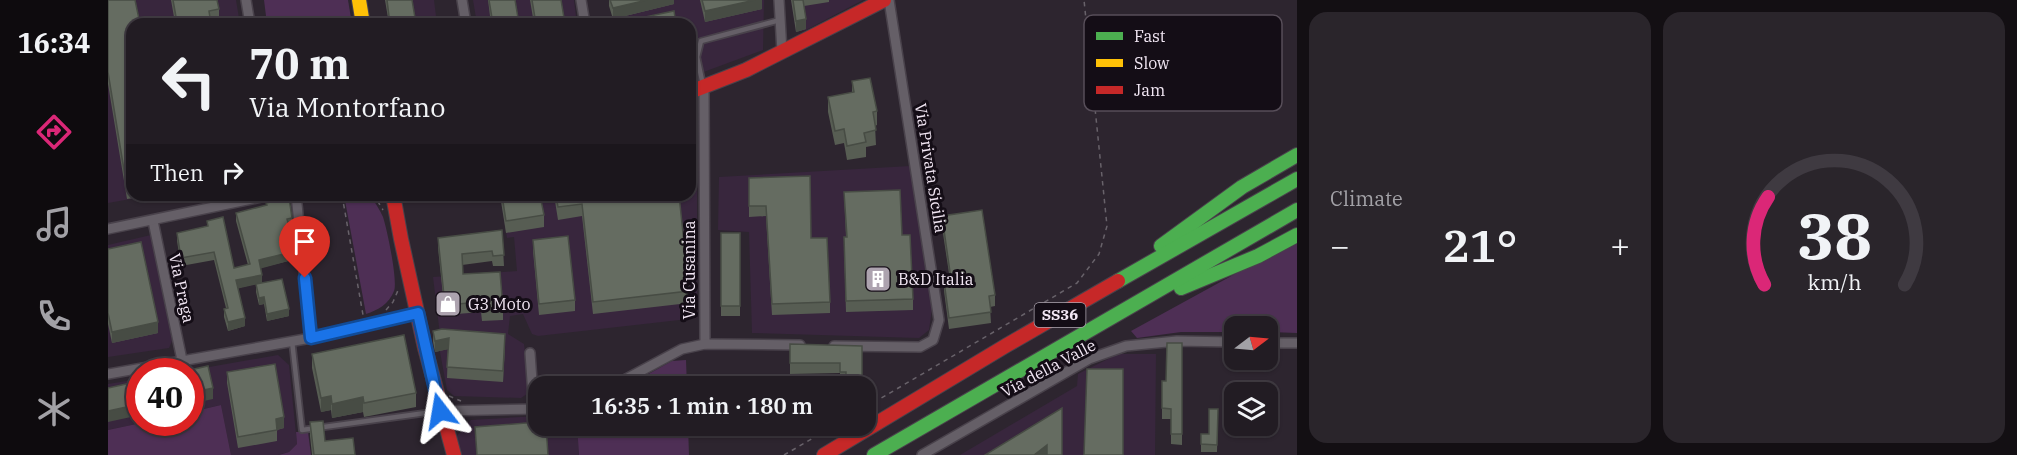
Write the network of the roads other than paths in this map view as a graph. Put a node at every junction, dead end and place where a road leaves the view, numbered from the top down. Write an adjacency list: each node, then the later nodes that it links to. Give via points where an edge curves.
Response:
1 (246, 0): 8 (street)
2 (359, 0): 9 (main road)
3 (462, 0): 10 (street)
4 (581, 0): 11 (street)
5 (779, 0): 12 (street)
6 (884, 0): 13 (main road)
7 (890, 0): 34 (street, Via Privata Sicilia, via 939,320 933,340 920,347)
8 (249, 18)
9 (362, 18)
10 (465, 18)
11 (584, 18)
12 (780, 20): 13 (street); 14 (lane, via 702,41 697,57)
13 (782, 52): 14 (main road)
14 (697, 90): 32 (street, Via Cusanina)
15 (1297, 155): 24 (main road, via 1242,187)
16 (1297, 179): 24 (main road, SS36)
17 (244, 201): 21 (street)
18 (297, 201): 27 (street)
19 (394, 201): 25 (main road)
20 (1297, 210): 26 (main road, SS36)
21 (153, 221): 22 (street); 36 (street, Via Praga)
22 (108, 229)
23 (1297, 235): 26 (main road, via 1258,256)
24 (1098, 293): 45 (main road, SS36)
25 (418, 313): 27 (street); 43 (main road)
26 (1119, 313): 46 (main road, SS36)
27 (311, 338): 28 (street)
28 (292, 341): 37 (street); 43 (lane, via 302,430)
29 (1224, 342): 47 (street, Via della Valle, via 1126,346 1089,359)
30 (1278, 343): 31 (street)
31 (1297, 343)
32 (705, 344): 33 (street); 41 (street, via 682,349)
33 (812, 345)
34 (824, 345)
35 (530, 353): 40 (street)
36 (182, 358)
37 (194, 358)
38 (126, 371): 39 (street)
39 (108, 374)
40 (532, 376)
41 (632, 376)
42 (528, 409): 43 (street)
43 (440, 411): 44 (main road)
44 (454, 455)
45 (824, 455)
46 (874, 455)
47 (922, 455)

